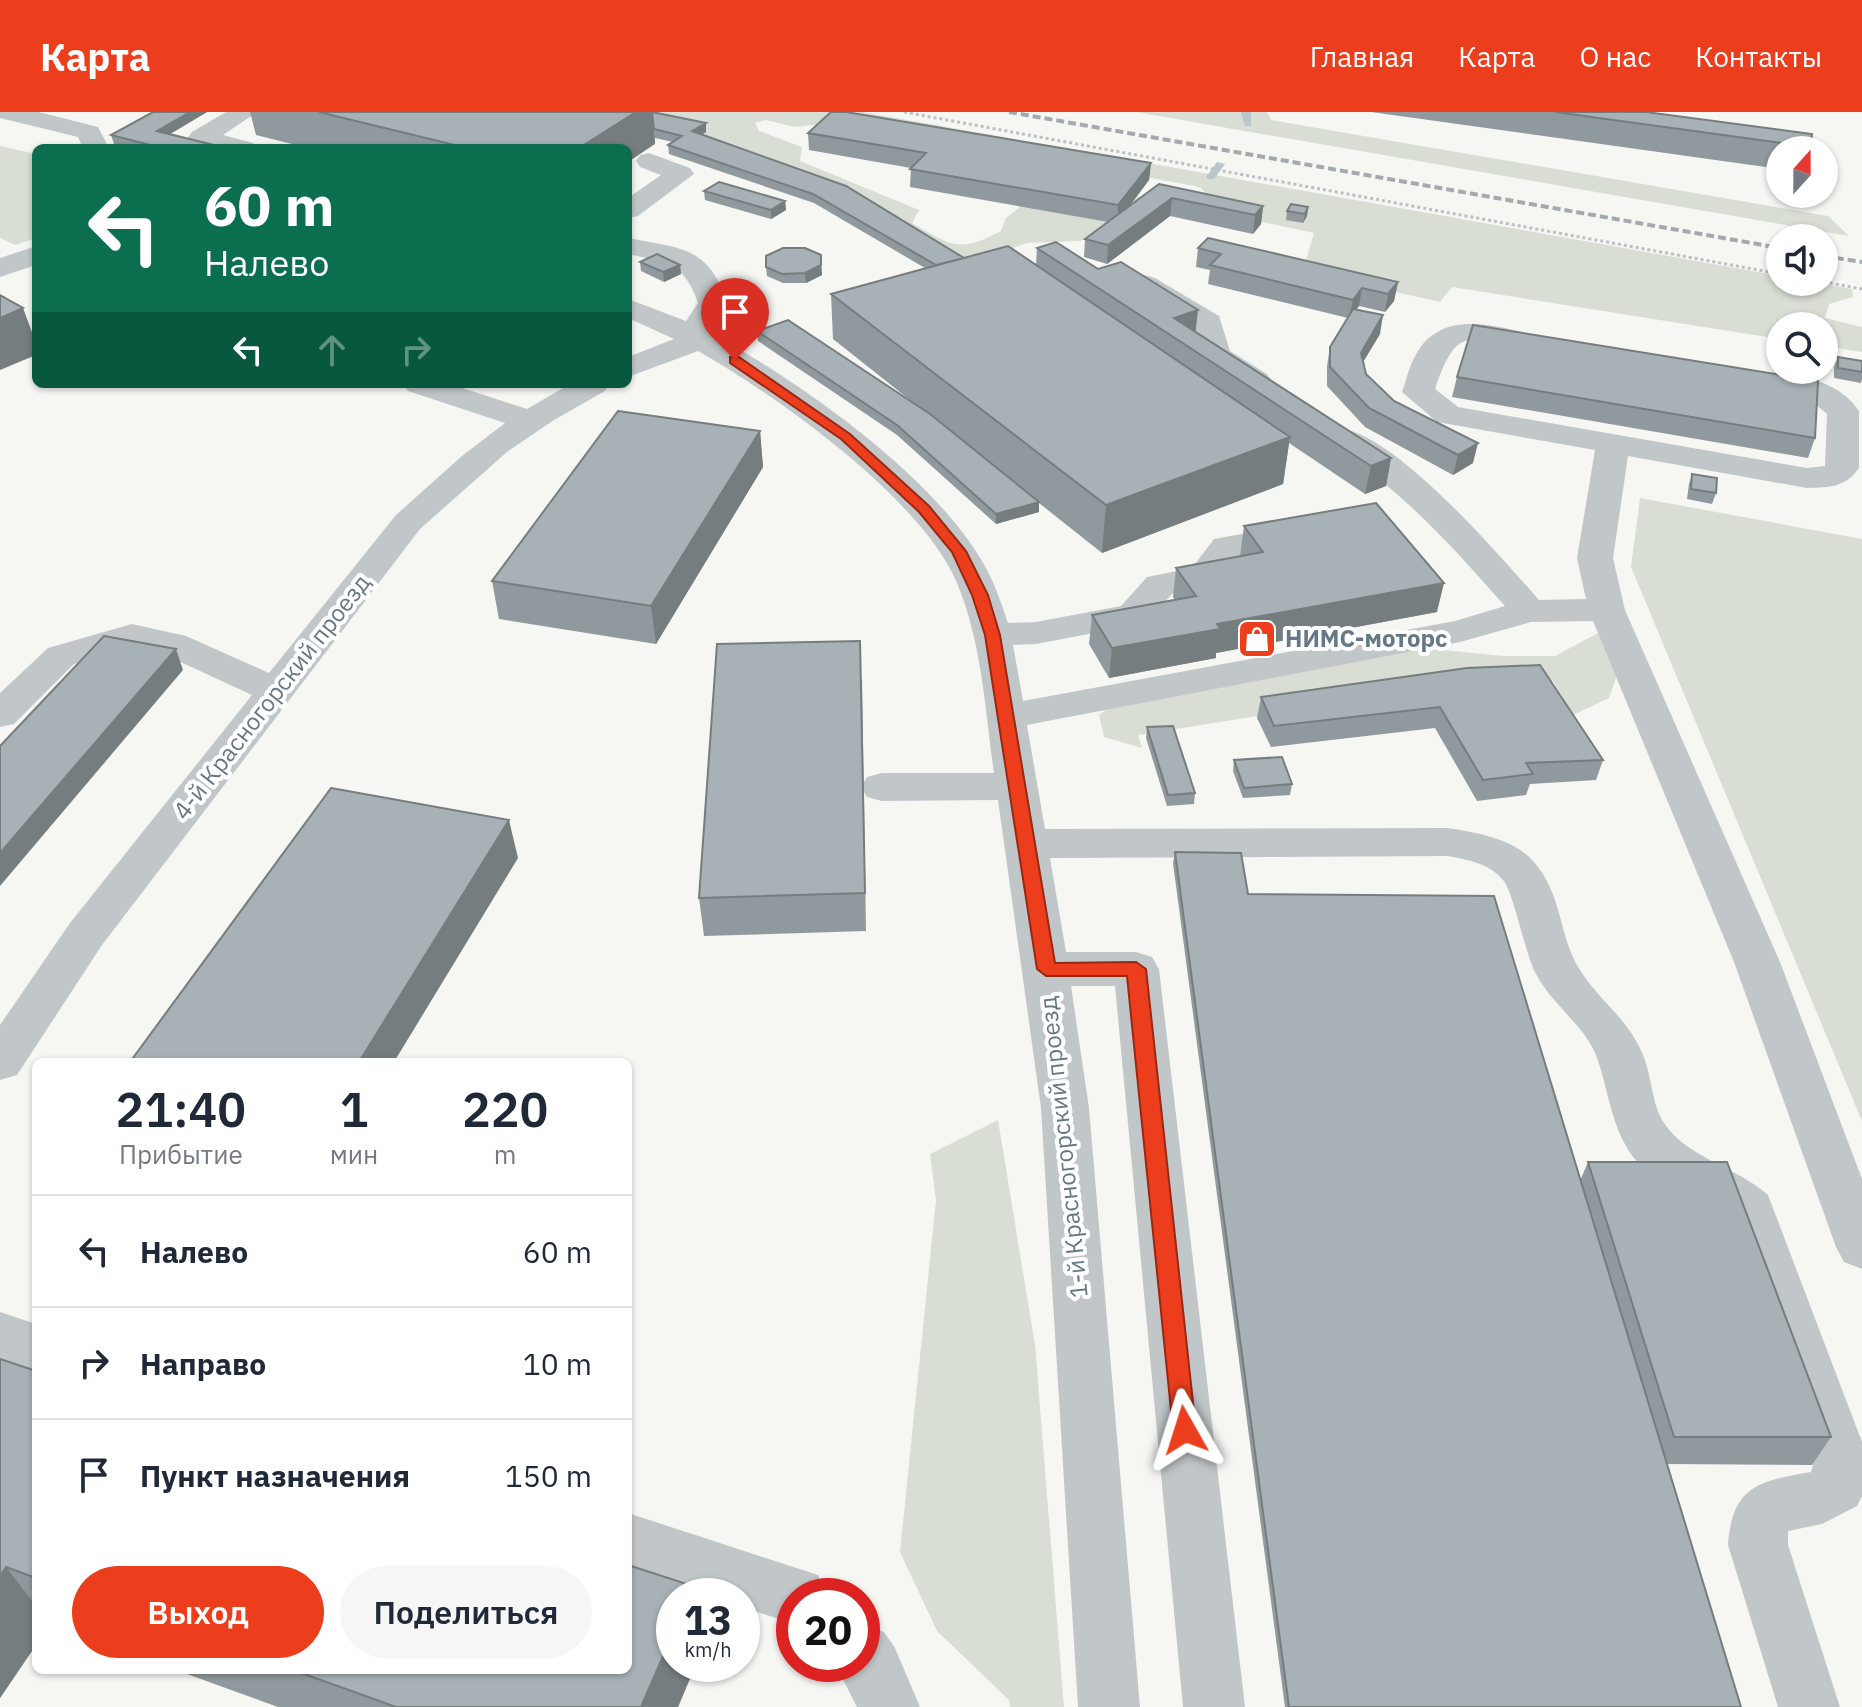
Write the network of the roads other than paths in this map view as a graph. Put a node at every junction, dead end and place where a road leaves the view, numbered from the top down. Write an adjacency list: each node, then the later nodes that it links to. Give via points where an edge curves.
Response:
1 (8, 112): 3 (street, via 89,132)
2 (244, 112): 4 (street, via 201,137)
3 (94, 144)
4 (228, 144)
5 (649, 161): 6 (street, via 681,174)
6 (632, 207)
7 (632, 247): 12 (street, via 695,263 707,280 713,303)
8 (32, 256): 9 (street)
9 (3, 265)
10 (1123, 270): 22 (street, via 1208,322 1216,355 1386,465 1444,516)
11 (632, 310): 12 (street, 1-й Красногорский проезд)
12 (695, 338): 14 (street); 23 (street, 1-й Красногорский проезд, via 846,437 924,509 959,551)
13 (1552, 346): 19 (street, via 1458,331 1433,351 1418,392 1448,415)
14 (632, 366)
15 (1724, 375): 19 (street, via 1818,390 1843,411 1842,468 1833,477 1807,478)
16 (431, 388): 18 (street)
17 (587, 388): 18 (street, 4-й Красногорский проезд)
18 (527, 420): 24 (street, 4-й Красногорский проезд, via 463,468 408,522)
19 (1613, 443): 21 (street, via 1595,558)
20 (1286, 537): 23 (street, via 1227,547 1204,577 1160,585 1133,615 1036,633)
21 (1607, 610): 22 (street); 32 (street, via 1757,962)
22 (1529, 611): 26 (street, via 1460,631)
23 (993, 635): 26 (street, 1-й Красногорский проезд)
24 (276, 691): 25 (street, via 173,644 132,635 61,656); 31 (street, 4-й Красногорский проезд, via 86,934)
25 (0, 715)
26 (1005, 717): 27 (street, 1-й Красногорский проезд)
27 (1015, 786): 28 (street); 29 (street, 1-й Красногорский проезд)
28 (882, 787)
29 (1026, 844): 30 (street, 1-й Красногорский проезд); 41 (street, via 1448,842 1482,845 1524,872 1557,972 1615,1044 1642,1131 1663,1156 1688,1173 1727,1188 1750,1210 1842,1465 1837,1487 1822,1497 1772,1506 1759,1521 1758,1545)
30 (1046, 969): 39 (street, 1-й Красногорский проезд, via 1065,1108); 40 (street, via 1136,969)
31 (0, 1062)
32 (1862, 1247)
33 (0, 1336): 34 (street)
34 (32, 1347)
35 (632, 1542): 36 (street)
36 (776, 1589)
37 (878, 1682): 38 (street)
38 (889, 1707)
39 (1109, 1707)
40 (1214, 1707)
41 (1809, 1707)

